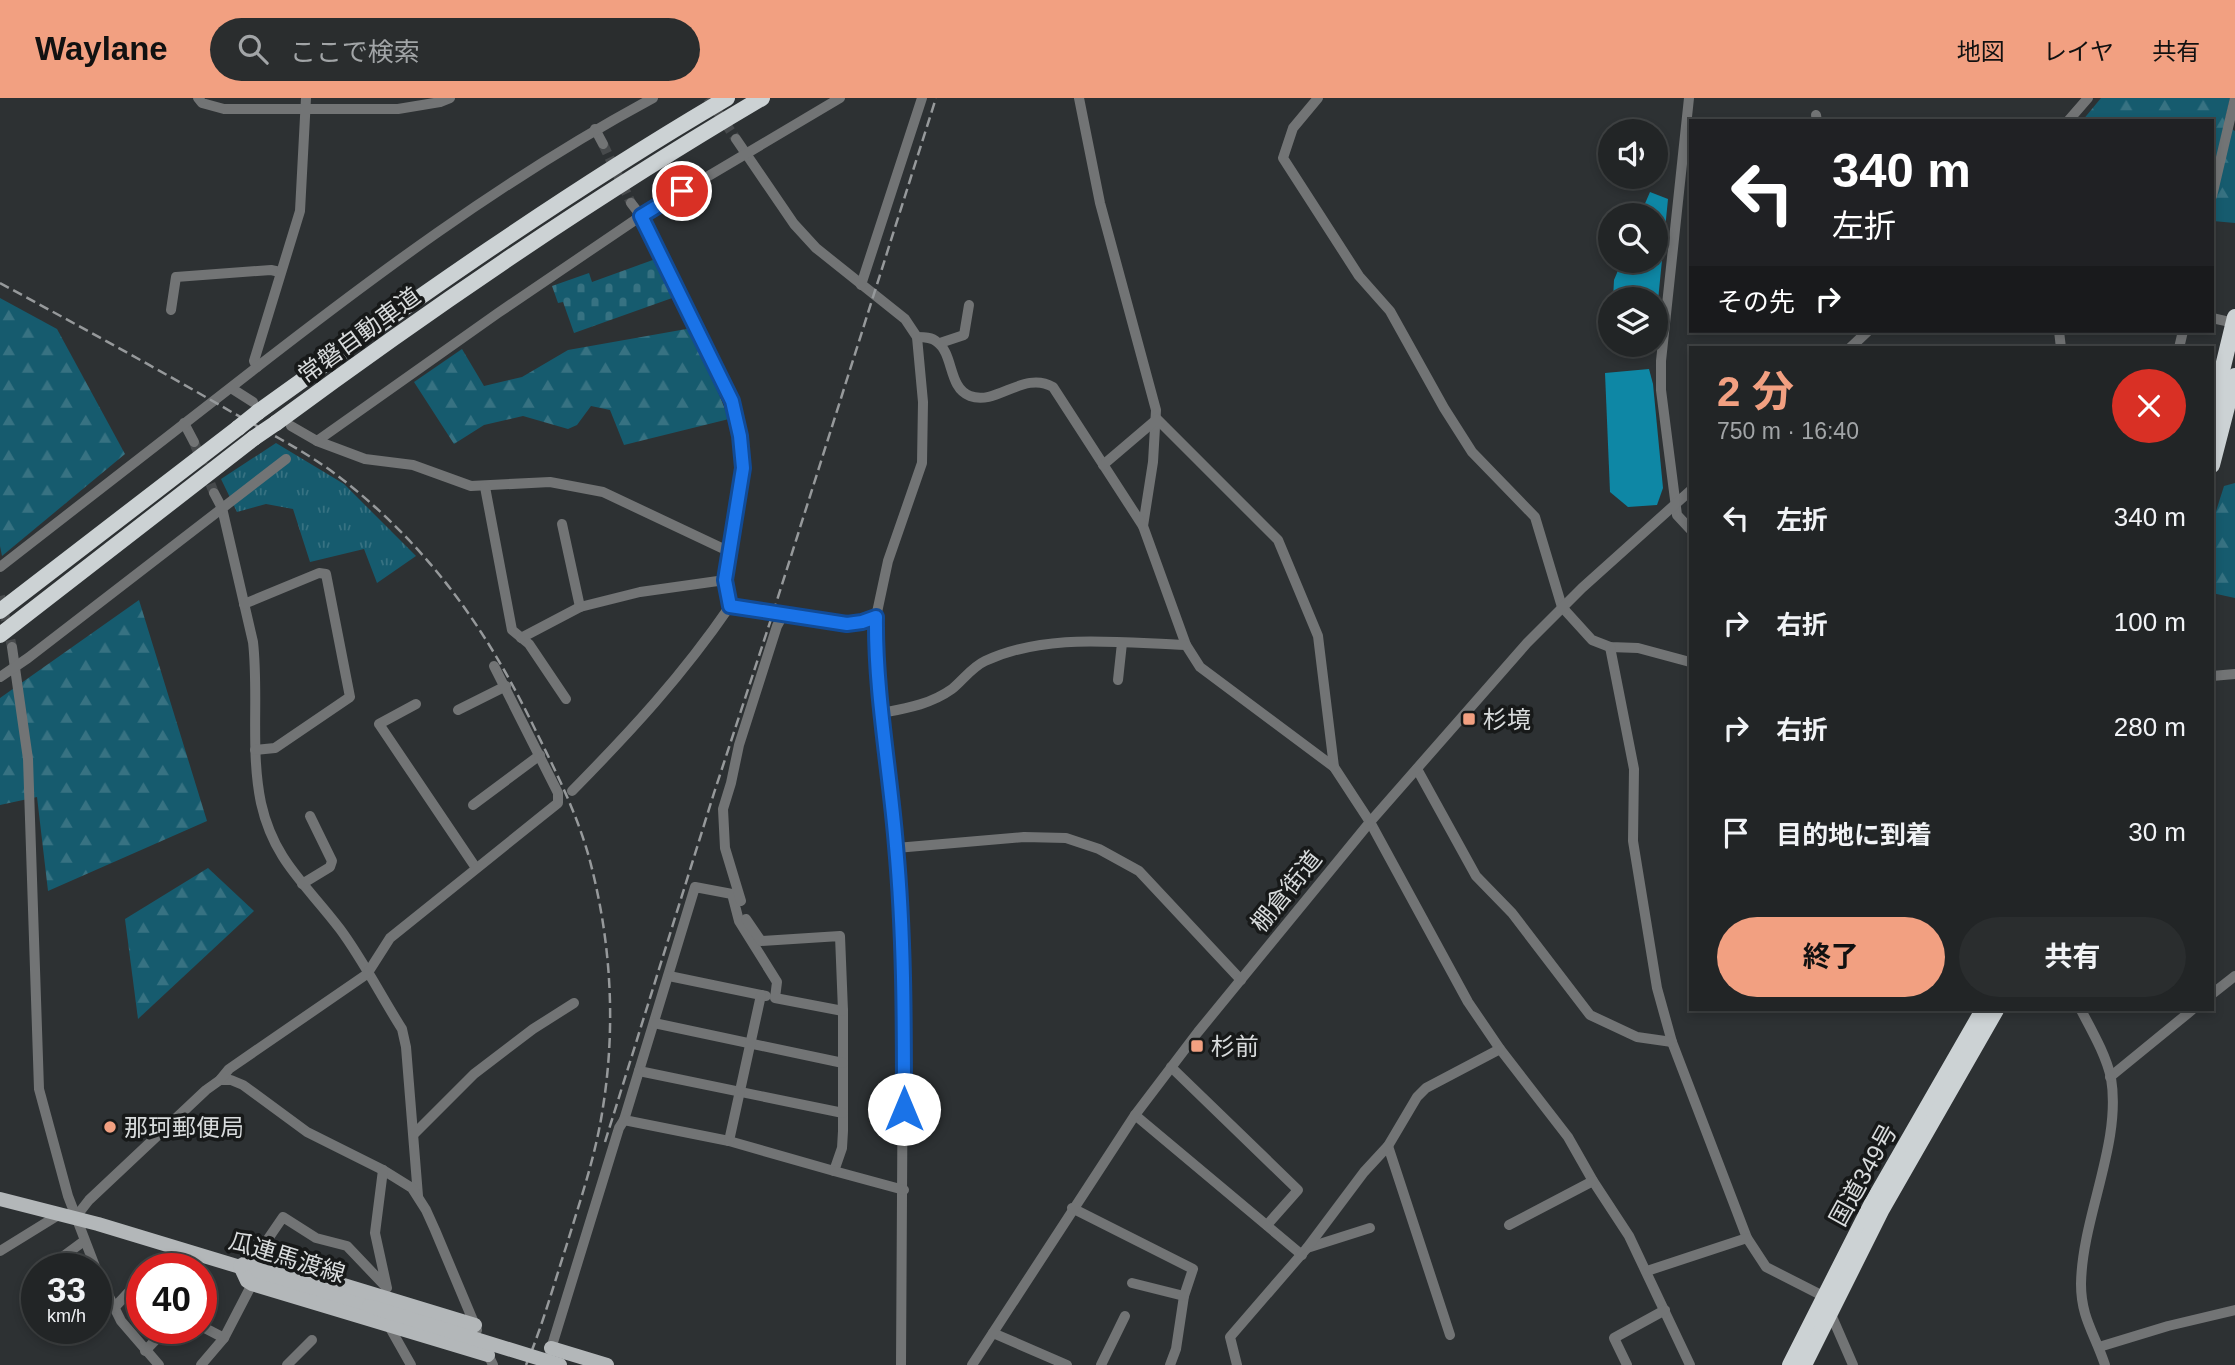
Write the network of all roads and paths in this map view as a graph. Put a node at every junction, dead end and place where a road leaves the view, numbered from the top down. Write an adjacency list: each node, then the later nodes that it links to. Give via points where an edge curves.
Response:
1 (198, 98): 13 (street, via 224,109)
2 (450, 98): 13 (street, via 398,109)
3 (653, 98): 15 (street)
4 (727, 98): 36 (highway, 常磐自動車道, via 536,218)
5 (762, 98): 40 (highway, 常磐自動車道, via 616,187 424,315)
6 (840, 98): 18 (street)
7 (922, 98): 24 (street)
8 (1079, 98): 38 (street, via 1100,203)
9 (1318, 98): 60 (street, via 1293,128 1283,158 1359,275 1390,311 1472,453 1535,517)
10 (1689, 98): 19 (street)
11 (2088, 98): 14 (street)
12 (2235, 98): 20 (street)
13 (306, 103): 23 (street, via 300,211)
14 (2070, 119)
15 (594, 130): 17 (street); 33 (street, via 452,223)
16 (736, 139): 18 (street)
17 (603, 144)
18 (745, 153): 22 (street); 24 (street, via 794,224)
19 (1685, 177): 49 (street, via 1661,360)
20 (2214, 187)
21 (631, 203): 22 (street)
22 (641, 216): 42 (street); 54 (street, via 732,401 743,468)
23 (280, 272): 26 (street, via 176,277); 33 (street, via 254,361)
24 (861, 285): 30 (street, via 905,319)
25 (969, 305): 31 (street, via 964,335)
26 (171, 310)
27 (2214, 318): 28 (street)
28 (2234, 321): 37 (highway)
29 (1866, 333): 32 (street)
30 (917, 337): 31 (street); 63 (street, via 922,463 888,561)
31 (940, 343): 45 (street, via 958,387 973,397 1032,382 1053,387)
32 (1852, 346)
33 (257, 367): 35 (street)
34 (2235, 376): 37 (highway)
35 (230, 388): 36 (street); 39 (street)
36 (256, 407): 61 (highway, 常磐自動車道, bridge, via 237,428)
37 (2221, 417): 43 (highway)
38 (1157, 419): 45 (street); 52 (street); 84 (street, via 1278,541 1318,636)
39 (184, 423): 41 (street); 55 (street)
40 (284, 425): 42 (street); 64 (highway, 常磐自動車道, bridge, via 254,438)
41 (194, 442)
42 (317, 442): 46 (street, via 365,459 414,465)
43 (2214, 454)
44 (286, 459): 50 (street)
45 (1103, 465): 52 (street)
46 (485, 487): 54 (street, via 550,482 603,492); 65 (street, via 512,630)
47 (1689, 492): 49 (street, 棚倉街道)
48 (214, 493): 50 (street)
49 (1676, 503): 53 (street, via 1677,515); 60 (street, 棚倉街道)
50 (222, 508): 57 (street); 71 (street)
51 (562, 524): 59 (street)
52 (1143, 526): 67 (street)
53 (1689, 528)
54 (728, 551): 56 (street)
55 (0, 567)
56 (725, 580): 58 (street); 59 (street, via 640,592)
57 (244, 604): 82 (street, via 255,661); 82 (street, via 326,574 350,696 275,748)
58 (730, 606): 62 (street); 86 (street, via 699,652 642,720)
59 (580, 607): 65 (street)
60 (1562, 607): 69 (street, via 1592,640); 85 (street, 棚倉街道)
61 (0, 611)
62 (783, 615): 63 (street, via 847,624); 101 (street, via 739,744 723,809 725,848 746,920 761,942 841,936)
63 (876, 617): 81 (street)
64 (0, 635)
65 (521, 638): 78 (street)
66 (1122, 643): 67 (street); 76 (street); 81 (street, via 1061,641 1002,654 981,662 927,704)
67 (1186, 645): 84 (street, via 1200,667)
68 (12, 647): 71 (street)
69 (1610, 648): 70 (street, via 1638,648); 107 (street, via 1634,769 1633,841 1645,919)
70 (1689, 662)
71 (15, 665): 75 (street); 130 (street, via 28,759 39,1089)
72 (494, 666): 77 (street)
73 (2235, 674): 74 (street)
74 (2214, 676)
75 (0, 677)
76 (1118, 680)
77 (506, 686): 80 (street); 83 (street)
78 (566, 699)
79 (416, 704): 91 (street, via 379,724)
80 (458, 710)
81 (882, 713): 90 (street)
82 (255, 751): 92 (street, via 261,802 272,837)
83 (540, 755): 87 (street); 91 (street, via 558,793 558,803)
84 (1334, 767): 89 (street)
85 (1417, 769): 89 (street, 棚倉街道); 107 (street, via 1476,876 1512,913 1590,1015 1637,1037)
86 (572, 791)
87 (473, 805)
88 (310, 816): 92 (street, via 332,861 330,867)
89 (1370, 822): 96 (street, 棚倉街道); 109 (street, via 1468,1002)
90 (896, 848): 96 (street, via 1024,837 1066,838 1099,849 1139,871); 125 (street, via 904,1027)
91 (476, 868): 93 (street, via 390,938)
92 (302, 884): 93 (street, via 340,929)
93 (367, 974): 114 (street, via 229,1069); 119 (street, via 402,1029)
94 (669, 976): 98 (street); 99 (street, via 695,887 732,894 739,921 777,982); 106 (street)
95 (2235, 976): 97 (street)
96 (1241, 980): 111 (street, 棚倉街道)
97 (2214, 992)
98 (761, 995): 99 (street); 108 (street)
99 (775, 998): 101 (street)
100 (574, 1003): 119 (street, via 474,1074)
101 (843, 1011): 110 (street)
102 (1982, 1011): 148 (highway, 国道349号)
103 (1995, 1011): 152 (highway, 国道349号, via 1882,1209)
104 (2081, 1011): 113 (street)
105 (2191, 1011): 113 (street)
106 (654, 1023): 108 (street); 112 (street)
107 (1672, 1042): 134 (street)
108 (750, 1043): 110 (street); 115 (street)
109 (1500, 1049): 121 (street, via 1426,1088); 124 (street, via 1568,1137)
110 (843, 1063): 116 (street)
111 (1171, 1068): 117 (street, 棚倉街道); 131 (street, via 1298,1190)
112 (639, 1070): 115 (street); 118 (street)
113 (2110, 1077): 162 (street, via 2107,1149 2089,1219 2081,1285 2083,1315)
114 (220, 1080): 122 (street, via 243,1085 307,1132); 130 (street)
115 (739, 1091): 116 (street); 120 (street)
116 (843, 1114): 123 (street, via 842,1148)
117 (1135, 1115): 128 (street, 棚倉街道); 131 (street)
118 (624, 1120): 120 (street); 163 (street)
119 (414, 1134): 126 (street)
120 (729, 1141): 123 (street)
121 (1388, 1146): 137 (street); 158 (street)
122 (383, 1170): 126 (street, via 404,1181); 145 (street, via 375,1233)
123 (834, 1171): 125 (street)
124 (1592, 1181): 132 (street); 142 (street)
125 (904, 1190): 173 (street)
126 (418, 1196): 154 (street)
127 (0, 1199): 129 (main road, 瓜連馬渡線)
128 (1072, 1208): 147 (street, via 1193,1269); 156 (street, 棚倉街道)
129 (60, 1214): 130 (main road, 瓜連馬渡線); 136 (street)
130 (75, 1218): 135 (street); 141 (main road, 瓜連馬渡線)
131 (1267, 1225): 137 (street)
132 (1509, 1225)
133 (1370, 1228): 137 (street)
134 (1747, 1238): 142 (street); 148 (street, via 1766,1267)
135 (84, 1241): 138 (street); 139 (street)
136 (0, 1251)
137 (1305, 1252): 178 (street, via 1230,1337)
138 (68, 1253)
139 (89, 1253)
140 (256, 1258): 141 (main road); 145 (main road); 145 (street, via 283,1217 316,1238 347,1246)
141 (240, 1266): 144 (main road); 171 (main road, 瓜連馬渡線, bridge)
142 (1647, 1271): 151 (street)
143 (1132, 1283): 147 (street)
144 (252, 1284): 155 (main road); 159 (street)
145 (390, 1294): 154 (main road)
146 (126, 1295): 149 (street)
147 (1184, 1296): 177 (street)
148 (1823, 1296): 152 (street); 181 (highway, 国道349号)
149 (114, 1308): 164 (street)
150 (2235, 1310): 162 (street)
151 (1665, 1311): 179 (street, via 1614,1338); 180 (street)
152 (1830, 1311): 182 (highway, 国道349号); 183 (street)
153 (1125, 1316): 176 (street)
154 (475, 1325): 165 (street)
155 (389, 1326): 165 (main road); 169 (street)
156 (993, 1333): 174 (street, 棚倉街道); 175 (street)
157 (217, 1334): 159 (street)
158 (1450, 1335)
159 (224, 1338): 167 (street)
160 (312, 1340): 168 (street)
161 (152, 1344): 164 (street)
162 (2099, 1347): 184 (street)
163 (551, 1348): 170 (street); 172 (main road)
164 (145, 1351): 166 (street)
165 (490, 1360)
166 (159, 1365)
167 (201, 1365)
168 (287, 1365)
169 (411, 1365)
170 (546, 1365)
171 (560, 1365)
172 (607, 1365)
173 (901, 1365)
174 (972, 1365)
175 (1067, 1365)
176 (1101, 1365)
177 (1170, 1365)
178 (1237, 1365)
179 (1627, 1365)
180 (1690, 1365)
181 (1790, 1365)
182 (1804, 1365)
183 (1853, 1365)
184 (2105, 1365)

